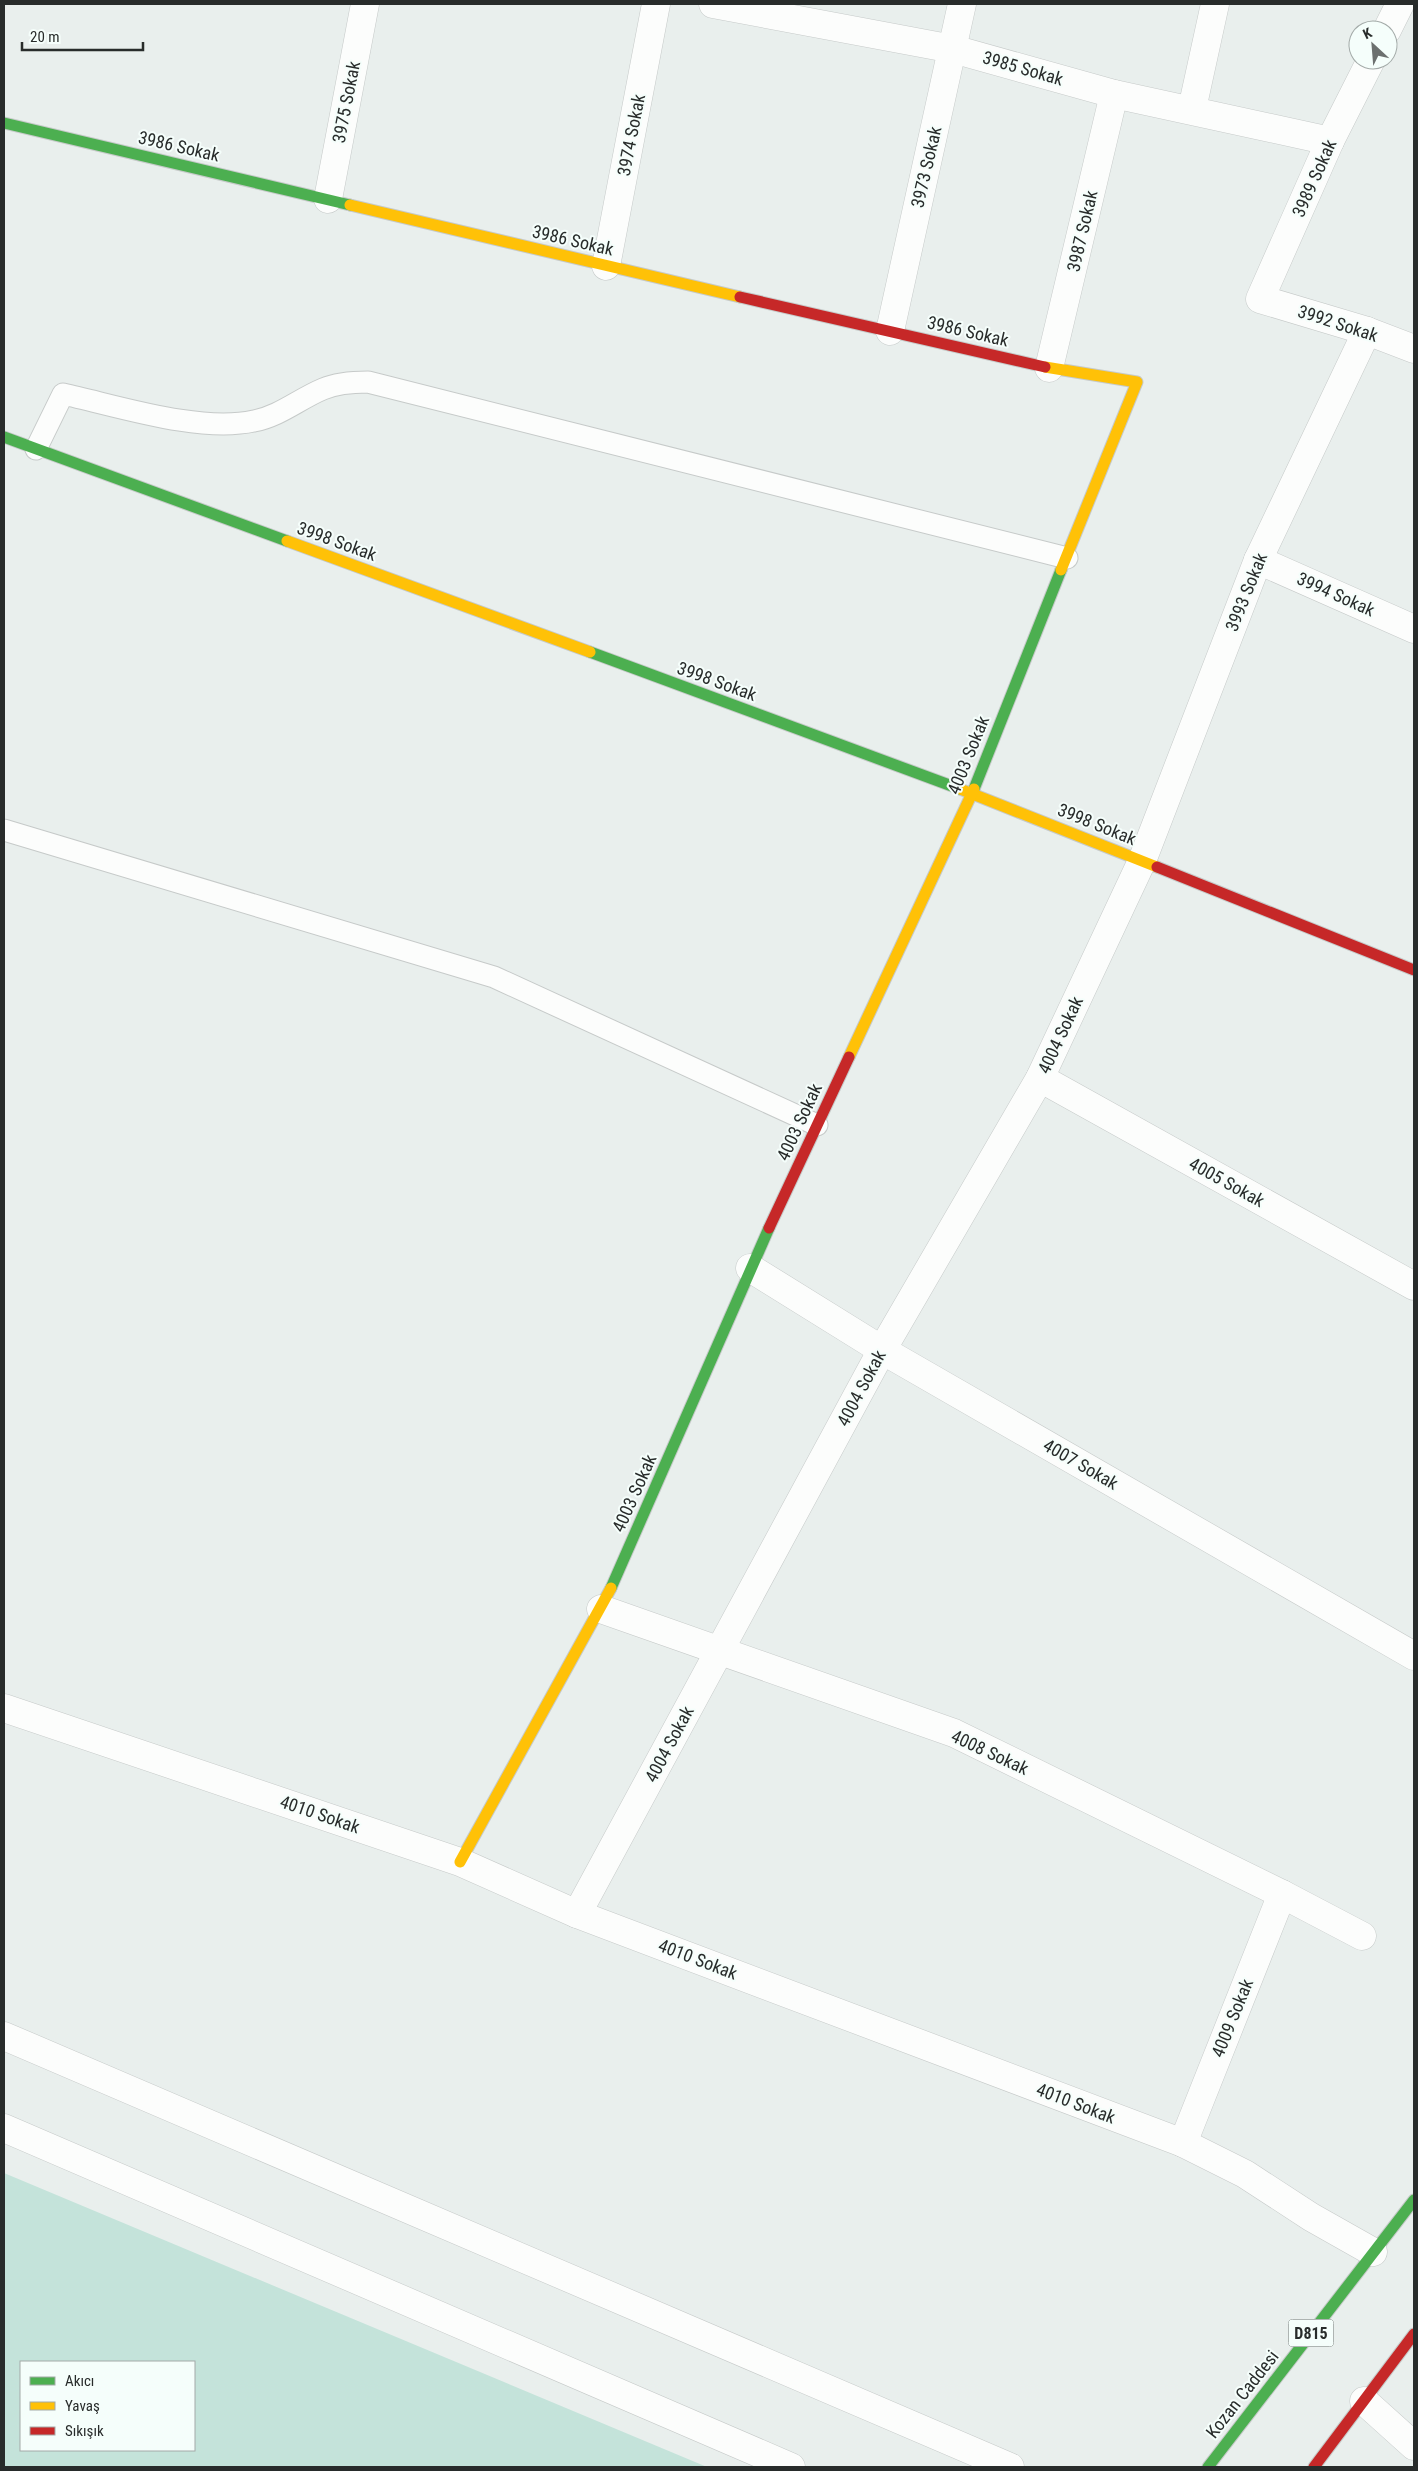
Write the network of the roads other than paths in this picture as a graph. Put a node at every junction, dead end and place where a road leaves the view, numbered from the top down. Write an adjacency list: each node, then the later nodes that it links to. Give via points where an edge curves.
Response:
1 (365, 4): 14 (street, 3975 Sokak)
2 (656, 4): 15 (street, 3974 Sokak)
3 (713, 4): 8 (street, 3985 Sokak)
4 (962, 4): 8 (street, 3973 Sokak)
5 (1215, 4): 11 (street)
6 (1400, 4): 7 (street)
7 (1392, 20)
8 (953, 49): 10 (street, 3985 Sokak); 17 (street, 3973 Sokak)
9 (1367, 70): 13 (street, 3989 Sokak)
10 (1114, 94): 11 (street, 3985 Sokak); 20 (street, 3987 Sokak)
11 (1192, 109): 13 (street, 3985 Sokak)
12 (4, 123): 14 (main road, 3986 Sokak)
13 (1330, 141): 16 (street, 3989 Sokak)
14 (328, 200): 15 (main road, 3986 Sokak)
15 (606, 266): 17 (main road, 3986 Sokak)
16 (1260, 299): 18 (street, 3992 Sokak)
17 (890, 331): 20 (main road, 3986 Sokak)
18 (1367, 331): 19 (street, 3992 Sokak); 25 (street, 3993 Sokak)
19 (1414, 349)
20 (1049, 368): 21 (main road, 3986 Sokak)
21 (1137, 382): 24 (main road, 4003 Sokak)
22 (4, 438): 23 (main road, 3998 Sokak)
23 (36, 449): 24 (lane, via 63,394 190,422 233,424 279,413 323,389 368,382); 27 (main road, 3998 Sokak)
24 (1067, 558): 27 (main road, 4003 Sokak)
25 (1258, 560): 26 (street, 3994 Sokak); 29 (street, 3993 Sokak)
26 (1414, 629)
27 (972, 793): 29 (main road, 3998 Sokak); 32 (main road, 4003 Sokak)
28 (4, 830): 32 (lane, via 494,977)
29 (1142, 861): 30 (main road, 3998 Sokak); 31 (street, 4004 Sokak)
30 (1414, 970)
31 (1040, 1078): 34 (street, 4005 Sokak); 35 (street, 4004 Sokak)
32 (817, 1125): 33 (main road, 4003 Sokak)
33 (750, 1268): 35 (street, 4007 Sokak); 36 (main road, 4003 Sokak)
34 (1414, 1286)
35 (882, 1350): 37 (street, 4004 Sokak); 38 (street, 4007 Sokak)
36 (601, 1609): 37 (street, 4008 Sokak); 40 (main road, 4003 Sokak)
37 (719, 1651): 41 (street, 4008 Sokak, via 954,1733); 42 (street, 4004 Sokak)
38 (1414, 1656)
39 (4, 1708): 40 (street, 4010 Sokak)
40 (460, 1862): 42 (street, 4010 Sokak)
41 (1282, 1894): 43 (street, 4008 Sokak); 46 (street, 4009 Sokak)
42 (577, 1914): 46 (street, 4010 Sokak)
43 (1362, 1936)
44 (4, 2036): 53 (street)
45 (4, 2128): 52 (street)
46 (1183, 2143): 48 (street, 4010 Sokak, via 1246,2174 1311,2217)
47 (1414, 2200): 48 (main road, Kozan Caddesi / D815)
48 (1373, 2252): 54 (main road, Kozan Caddesi / D815)
49 (1414, 2334): 50 (main road)
50 (1364, 2401): 51 (street); 55 (main road)
51 (1414, 2446)
52 (791, 2467)
53 (1010, 2467)
54 (1208, 2467)
55 (1314, 2467)

